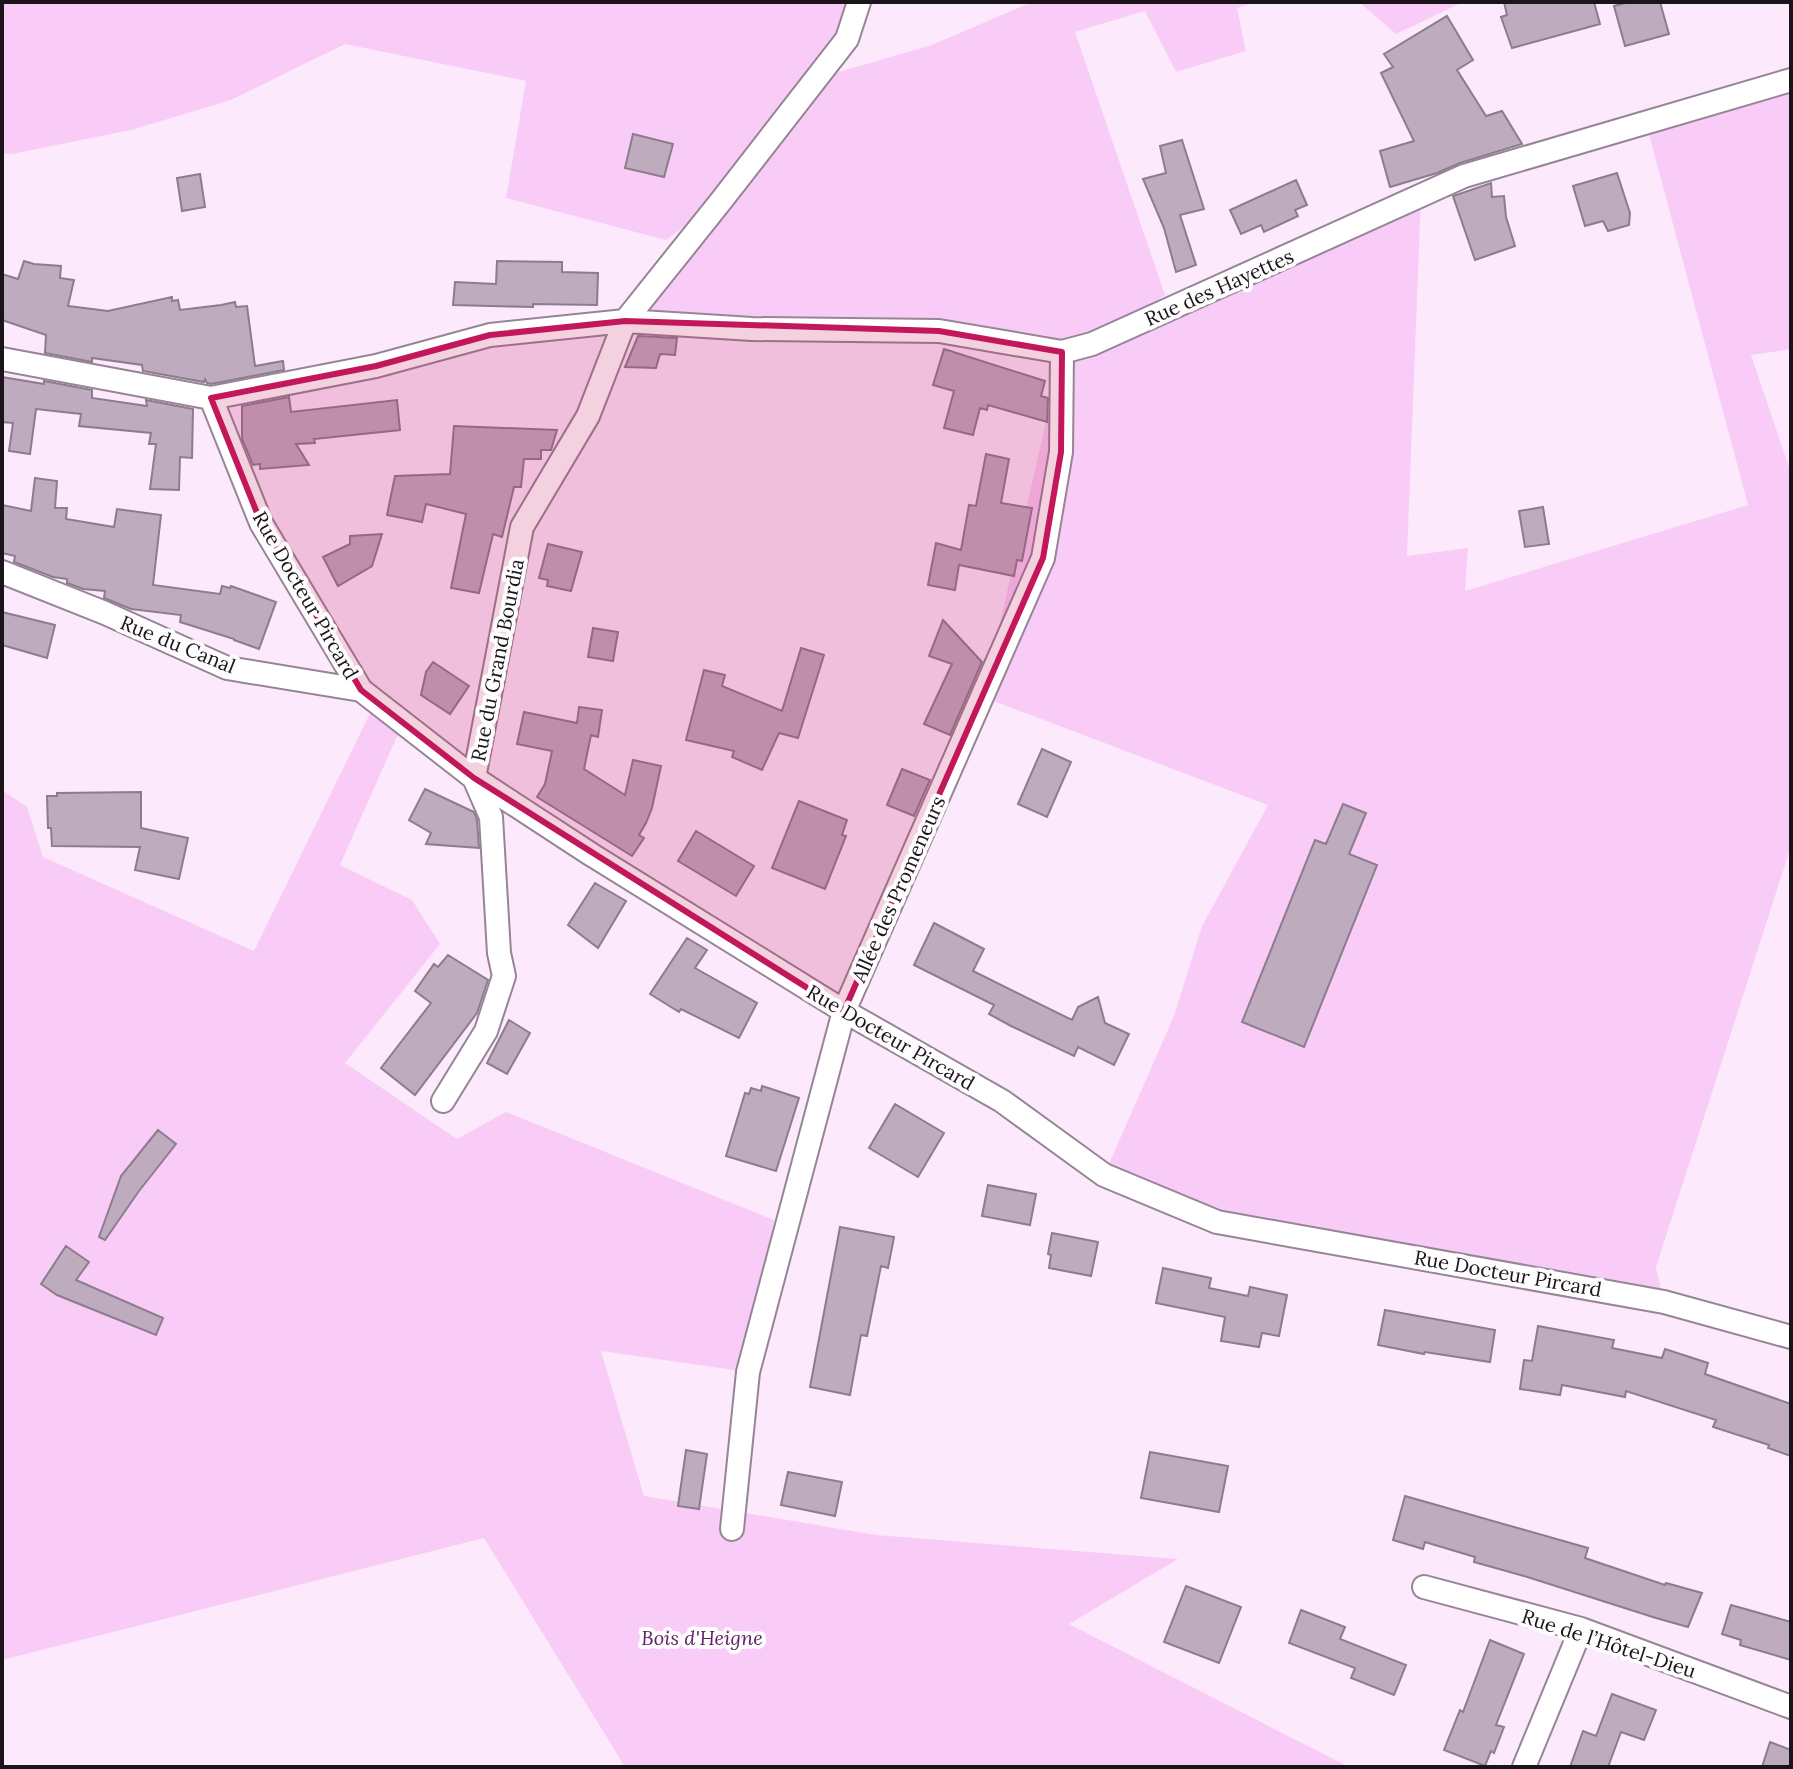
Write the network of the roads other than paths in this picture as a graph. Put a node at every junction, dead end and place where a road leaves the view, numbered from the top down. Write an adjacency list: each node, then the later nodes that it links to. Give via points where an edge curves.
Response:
1 (859, 2): 3 (street, Rue du Grand Bourdia, via 847,39)
2 (1791, 80): 4 (street, Rue des Hayettes, via 1464,176 1092,344)
3 (625, 321): 4 (street, Rue des Hayettes, via 939,331); 6 (street, Rue des Hayettes, via 490,335 376,366); 9 (street, Rue du Grand Bourdia, via 588,416 522,527)
4 (1062, 352): 10 (street, Allée des Promeneurs, via 1061,452 1043,558)
5 (2, 359): 6 (street)
6 (211, 398): 8 (street, Rue Docteur Pircard, via 261,523)
7 (2, 572): 8 (street, Rue du Canal, via 227,668)
8 (361, 690): 9 (street, Rue Docteur Pircard)
9 (474, 778): 10 (street, Rue Docteur Pircard); 11 (street, Rue du Grand Bourdia, via 491,817 504,976 486,1031)
10 (844, 1011): 12 (street, Rue Docteur Pircard, via 1002,1101 1104,1175 1217,1222 1664,1302); 13 (street, Allée des Promeneurs, via 748,1372)
11 (443, 1101)
12 (1791, 1337)
13 (732, 1529)
14 (1424, 1587): 15 (street, Rue de l’Hôtel-Dieu)
15 (1581, 1629): 16 (street, Rue de l’Hôtel-Dieu); 17 (street)
16 (1791, 1707)
17 (1524, 1767)

